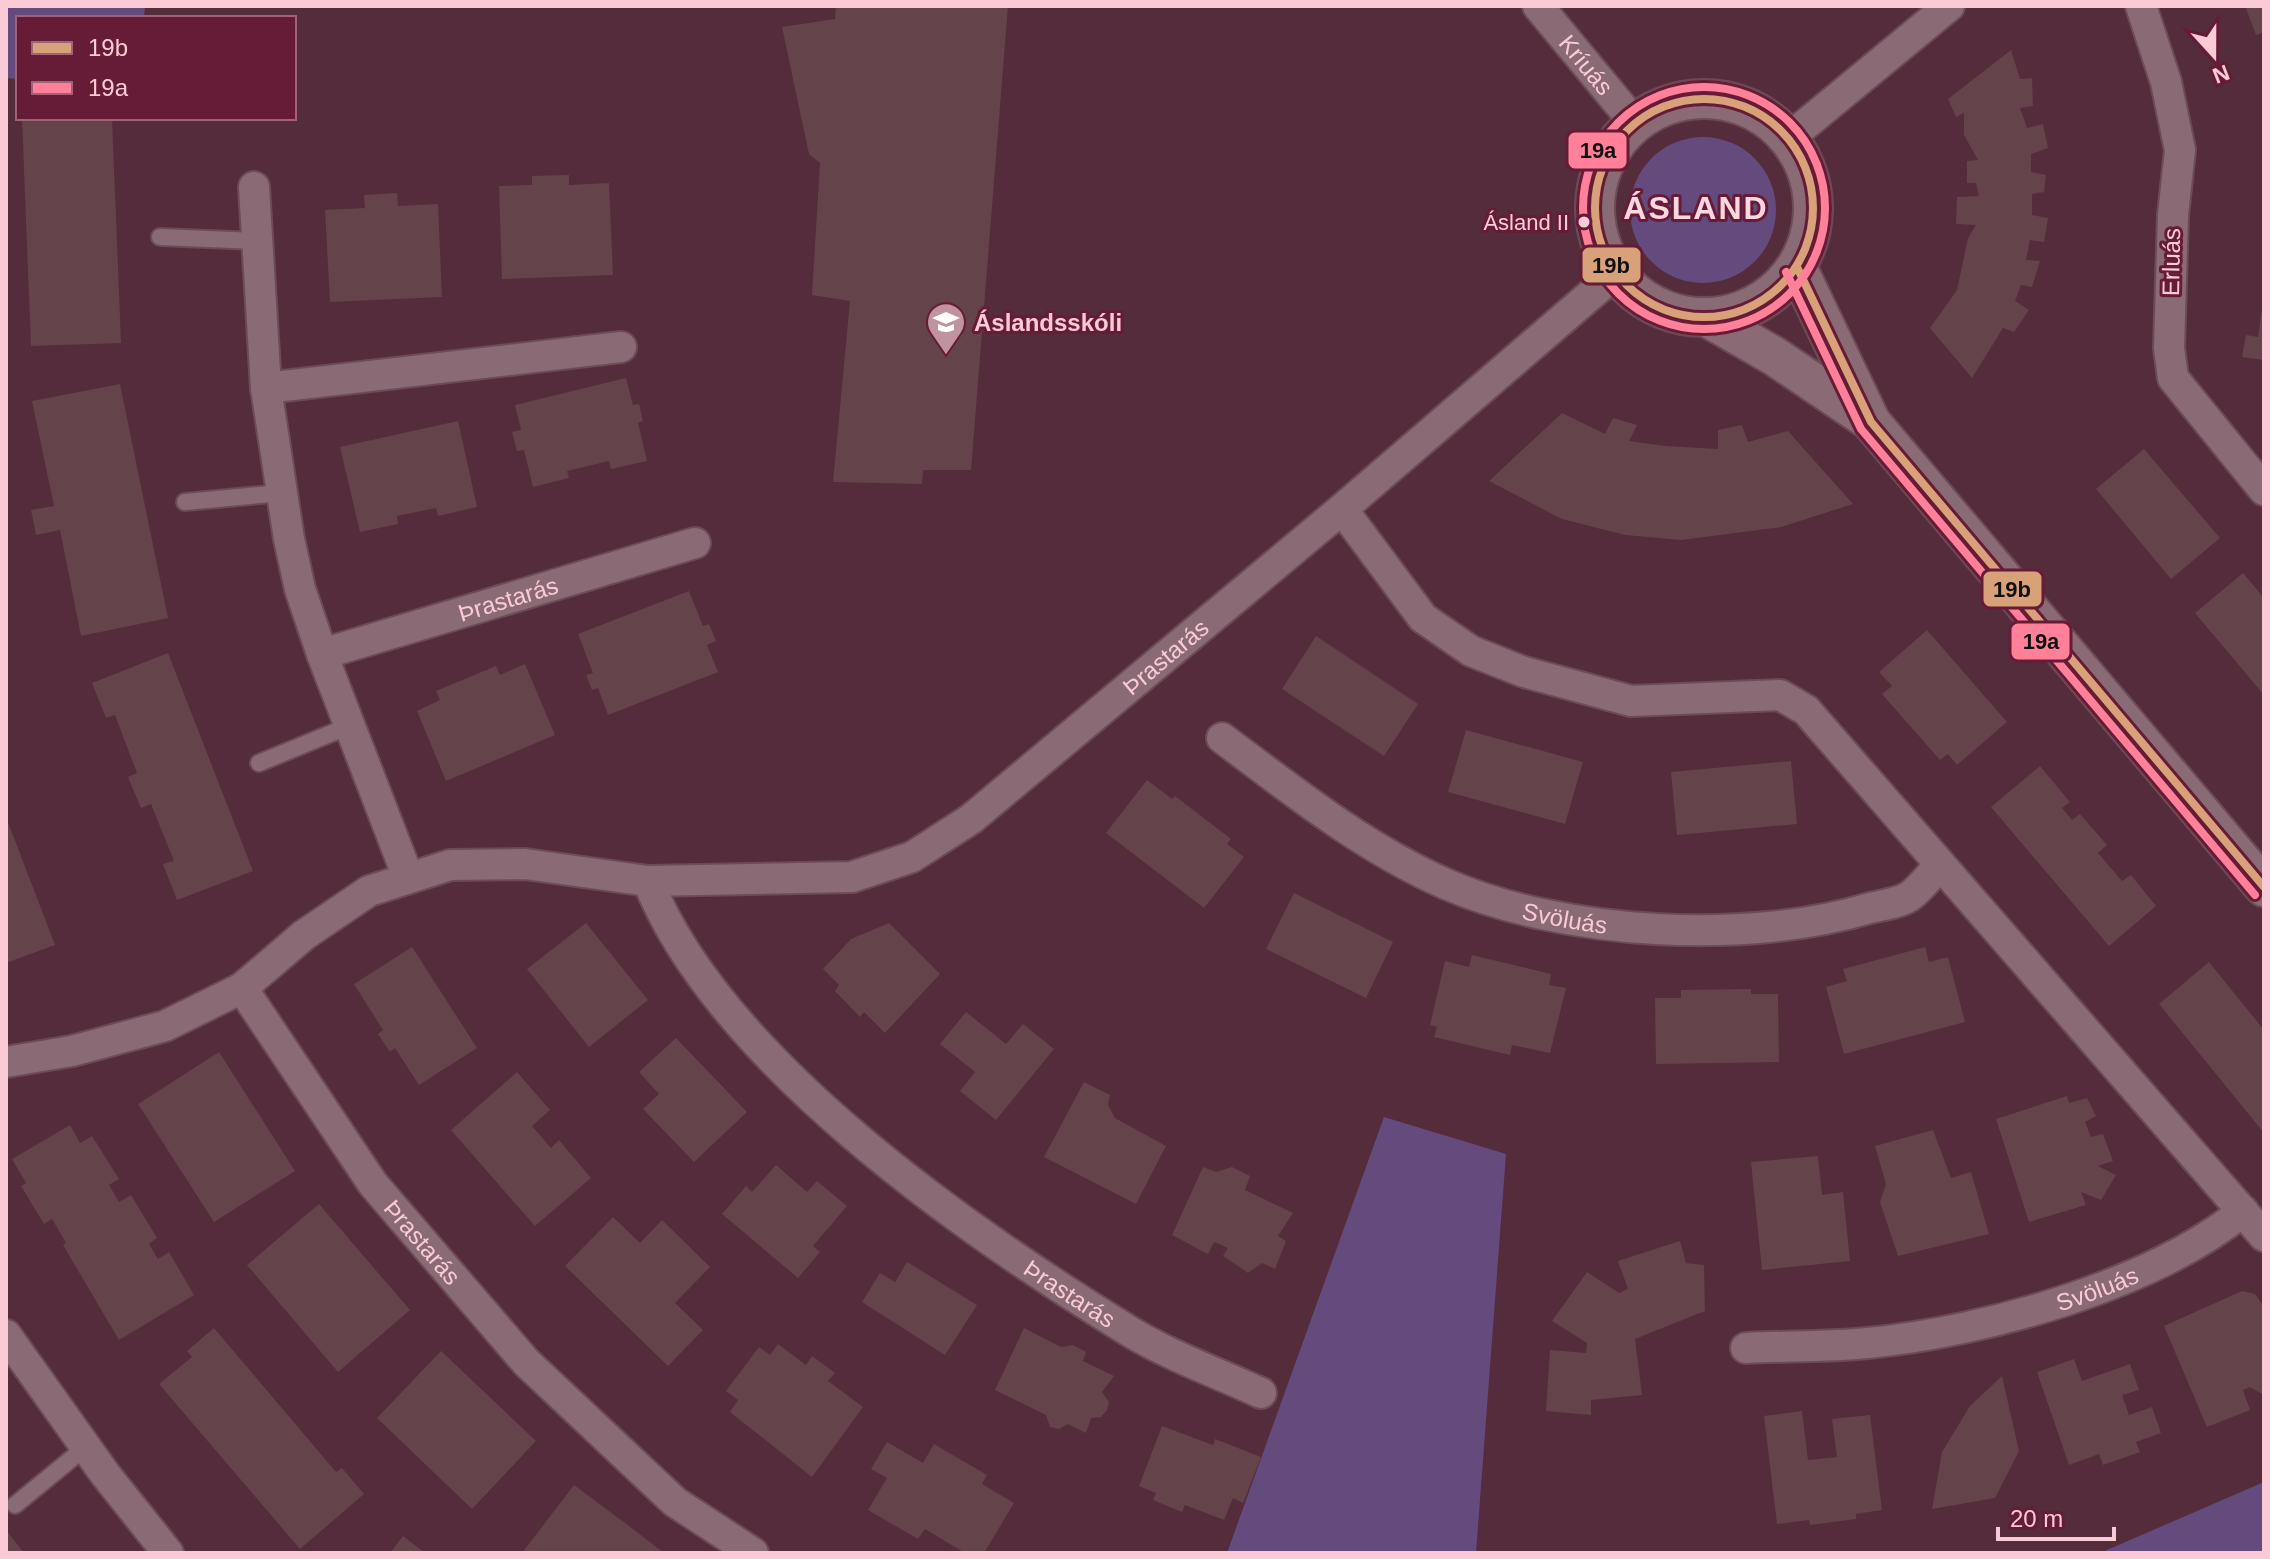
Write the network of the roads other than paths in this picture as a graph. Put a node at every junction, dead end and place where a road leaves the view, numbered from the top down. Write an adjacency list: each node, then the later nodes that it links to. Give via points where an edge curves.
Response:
1 (1538, 6): 4 (street, Kríuás)
2 (1949, 6): 5 (street)
3 (2141, 6): 15 (street, Erluás, via 2166,82 2180,150 2173,215 2173,378)
4 (1635, 123): 5 (street, via 1664,106 1698,98 1753,111); 10 (street, via 1613,147 1596,199 1597,232)
5 (1789, 138): 9 (street, via 1807,168 1814,201 1811,236)
6 (254, 187): 8 (street)
7 (160, 237): 8 (lane)
8 (257, 241): 13 (street)
9 (1797, 267): 11 (street, via 1773,293 1743,311); 14 (street)
10 (1616, 273): 11 (street, via 1662,308); 18 (street, Þrastarás)
11 (1708, 318): 14 (street)
12 (621, 347): 13 (street)
13 (266, 388): 16 (street)
14 (1871, 422): 27 (street)
15 (2264, 490)
16 (281, 493): 17 (lane); 20 (street, via 300,589)
17 (185, 502)
18 (1342, 509): 24 (street, via 1423,618 1471,651 1524,672 1631,701 1780,695 1800,707); 26 (street, Þrastarás, via 971,819 912,857 852,877)
19 (695, 543): 20 (street, Þrastarás)
20 (322, 654): 21 (street)
21 (349, 726): 23 (lane); 25 (street)
22 (1222, 738): 24 (street, Svöluás, via 1383,851 1445,884 1520,912 1619,925 1750,930 1833,920 1910,896)
23 (259, 763)
24 (1940, 865): 30 (street)
25 (408, 877): 26 (street, Þrastarás, via 450,865 525,864); 28 (street, Þrastarás, via 369,891 304,935)
26 (648, 881): 34 (street, Þrastarás, via 663,919 698,971 764,1050 847,1130 966,1222 1131,1333)
27 (2264, 887)
28 (242, 988): 29 (street, Þrastarás, via 165,1026); 38 (street, Þrastarás, via 373,1184 526,1362 675,1502)
29 (6, 1062)
30 (2243, 1211): 31 (street); 33 (street, Svöluás, via 2212,1237 2128,1277 2032,1309 1942,1332 1868,1343)
31 (2264, 1236)
32 (6, 1335): 35 (street)
33 (1746, 1348)
34 (1261, 1393)
35 (87, 1446): 36 (lane); 37 (street)
36 (15, 1505)
37 (168, 1553)
38 (753, 1553)

